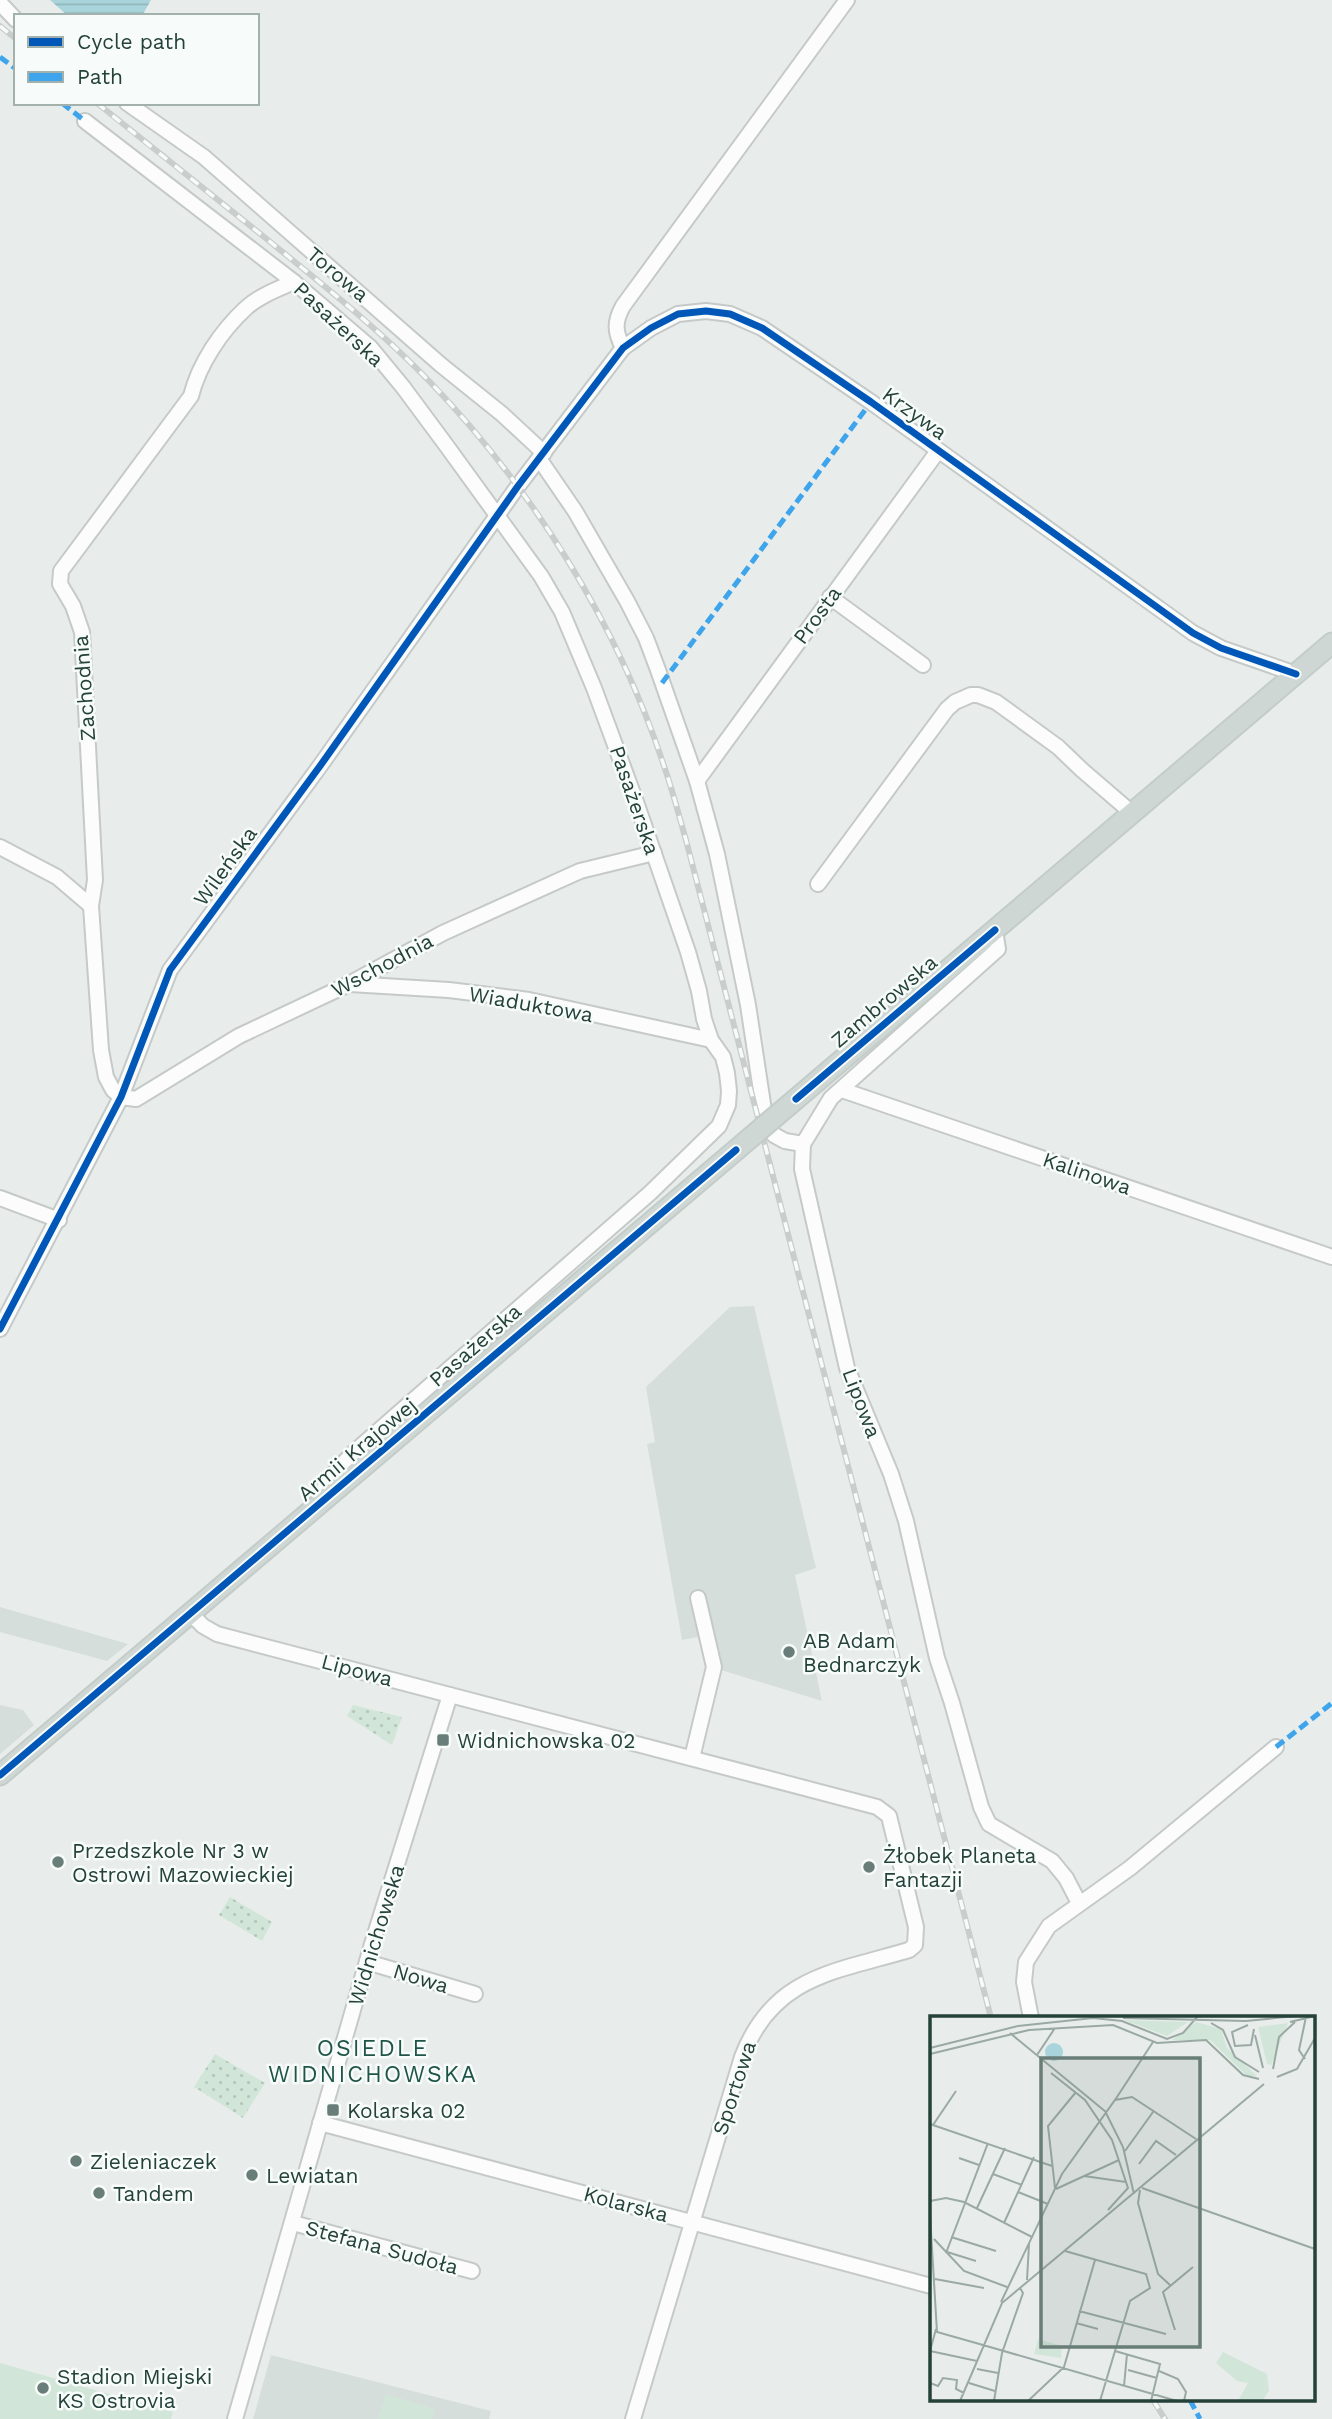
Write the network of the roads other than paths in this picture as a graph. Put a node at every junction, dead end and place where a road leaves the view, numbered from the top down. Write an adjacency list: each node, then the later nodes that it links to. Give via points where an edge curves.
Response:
1 (847, 0): 7 (street, via 623,306 616,333)
2 (0, 3): 3 (street)
3 (14, 18)
4 (130, 105): 9 (street, Torowa, via 204,157 502,414)
5 (85, 121): 6 (street, Pasażerska)
6 (294, 282): 10 (street, Pasażerska, via 370,347); 20 (street, Zachodnia, via 247,308 222,336 196,376 191,396 61,571 60,584 82,632 95,880)
7 (623, 348): 8 (street, Krzywa, via 678,314 730,314 790,345); 9 (street, Krzywa)
8 (938, 451): 11 (street, Prosta); 14 (street, Krzywa, via 1193,633 1221,649)
9 (542, 456): 10 (street, Wileńska); 15 (street, Torowa, via 646,638)
10 (496, 517): 18 (street, Pasażerska, via 562,612); 25 (street, Wileńska, via 170,970)
11 (830, 597): 13 (street); 15 (street, Prosta)
12 (1332, 643): 14 (main road, Zambrowska)
13 (923, 665)
14 (1296, 674): 16 (main road, Zambrowska)
15 (697, 781): 26 (street, Torowa, via 727,901 765,1117 775,1135)
16 (1132, 813): 19 (street, via 1058,747 996,702 978,695 963,697 947,709); 21 (main road, Zambrowska)
17 (0, 846): 20 (street, via 57,877)
18 (654, 853): 22 (street, Wschodnia, via 580,871 443,933); 23 (street, Pasażerska, via 688,952)
19 (818, 884)
20 (91, 906): 25 (street, Zachodnia, via 101,1050 106,1077)
21 (995, 930): 24 (street, via 998,949); 27 (main road, Zambrowska, bridge)
22 (349, 984): 23 (street, Wiaduktowa, via 529,1000); 25 (street, Wschodnia, via 239,1036 136,1099)
23 (711, 1040): 32 (street, Pasażerska, via 723,1057 729,1091 719,1126 640,1202 353,1452 325,1483)
24 (842, 1090): 26 (street, via 826,1106); 30 (street, Kalinowa)
25 (121, 1097): 29 (street, Wileńska)
26 (803, 1144): 40 (street, Lipowa, via 802,1169 847,1368 906,1521 937,1658 981,1807 989,1824 1052,1861)
27 (736, 1150): 32 (main road, Armii Krajowej)
28 (0, 1198): 29 (street)
29 (59, 1220): 31 (street, Wileńska)
30 (1332, 1257)
31 (0, 1329)
32 (324, 1500): 34 (main road, Armii Krajowej)
33 (698, 1598): 37 (street, via 714,1667)
34 (191, 1614): 35 (street, Lipowa, via 217,1634); 38 (main road, Armii Krajowej)
35 (450, 1695): 37 (street, Lipowa); 41 (street, Widnichowska)
36 (1276, 1747): 40 (street, via 1130,1868)
37 (692, 1758): 39 (street, Lipowa)
38 (0, 1775)
39 (884, 1811): 45 (street, Sportowa, via 916,1927 915,1945 816,1977 794,1988 769,2010 742,2057)
40 (1079, 1903): 43 (street, via 1049,1926 1026,1962 1024,1982)
41 (367, 1962): 42 (street, Nowa); 44 (street, Widnichowska)
42 (475, 1994)
43 (1031, 2016)
44 (320, 2123): 45 (street, Kolarska); 46 (street, Widnichowska)
45 (693, 2221): 48 (street, Kolarska); 50 (street, Sportowa)
46 (293, 2223): 47 (street, Stefana Sudoła); 49 (street, Widnichowska)
47 (472, 2271)
48 (930, 2286)
49 (235, 2419)
50 (633, 2419)

